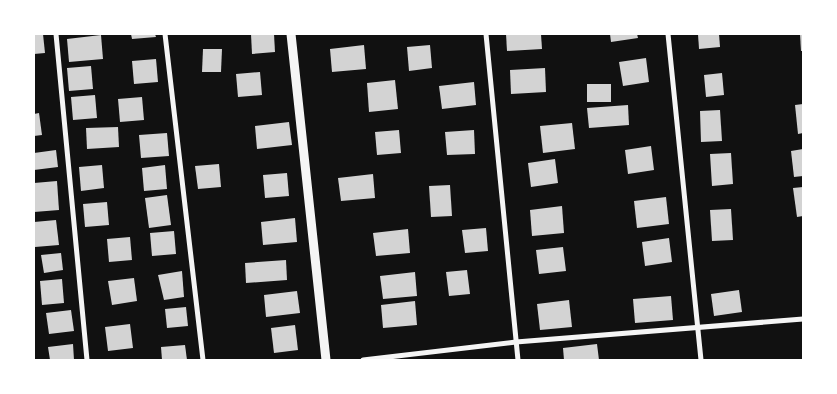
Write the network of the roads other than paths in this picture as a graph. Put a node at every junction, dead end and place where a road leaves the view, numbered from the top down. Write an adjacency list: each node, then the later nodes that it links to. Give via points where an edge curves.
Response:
1 (56, 34): 9 (street)
2 (165, 34): 10 (street)
3 (291, 34): 11 (street)
4 (486, 34): 8 (street)
5 (668, 34): 7 (street)
6 (803, 319): 7 (street)
7 (698, 328): 8 (street); 14 (street)
8 (516, 342): 12 (street); 13 (street)
9 (87, 360)
10 (203, 360)
11 (326, 360)
12 (363, 360)
13 (518, 360)
14 (701, 360)

